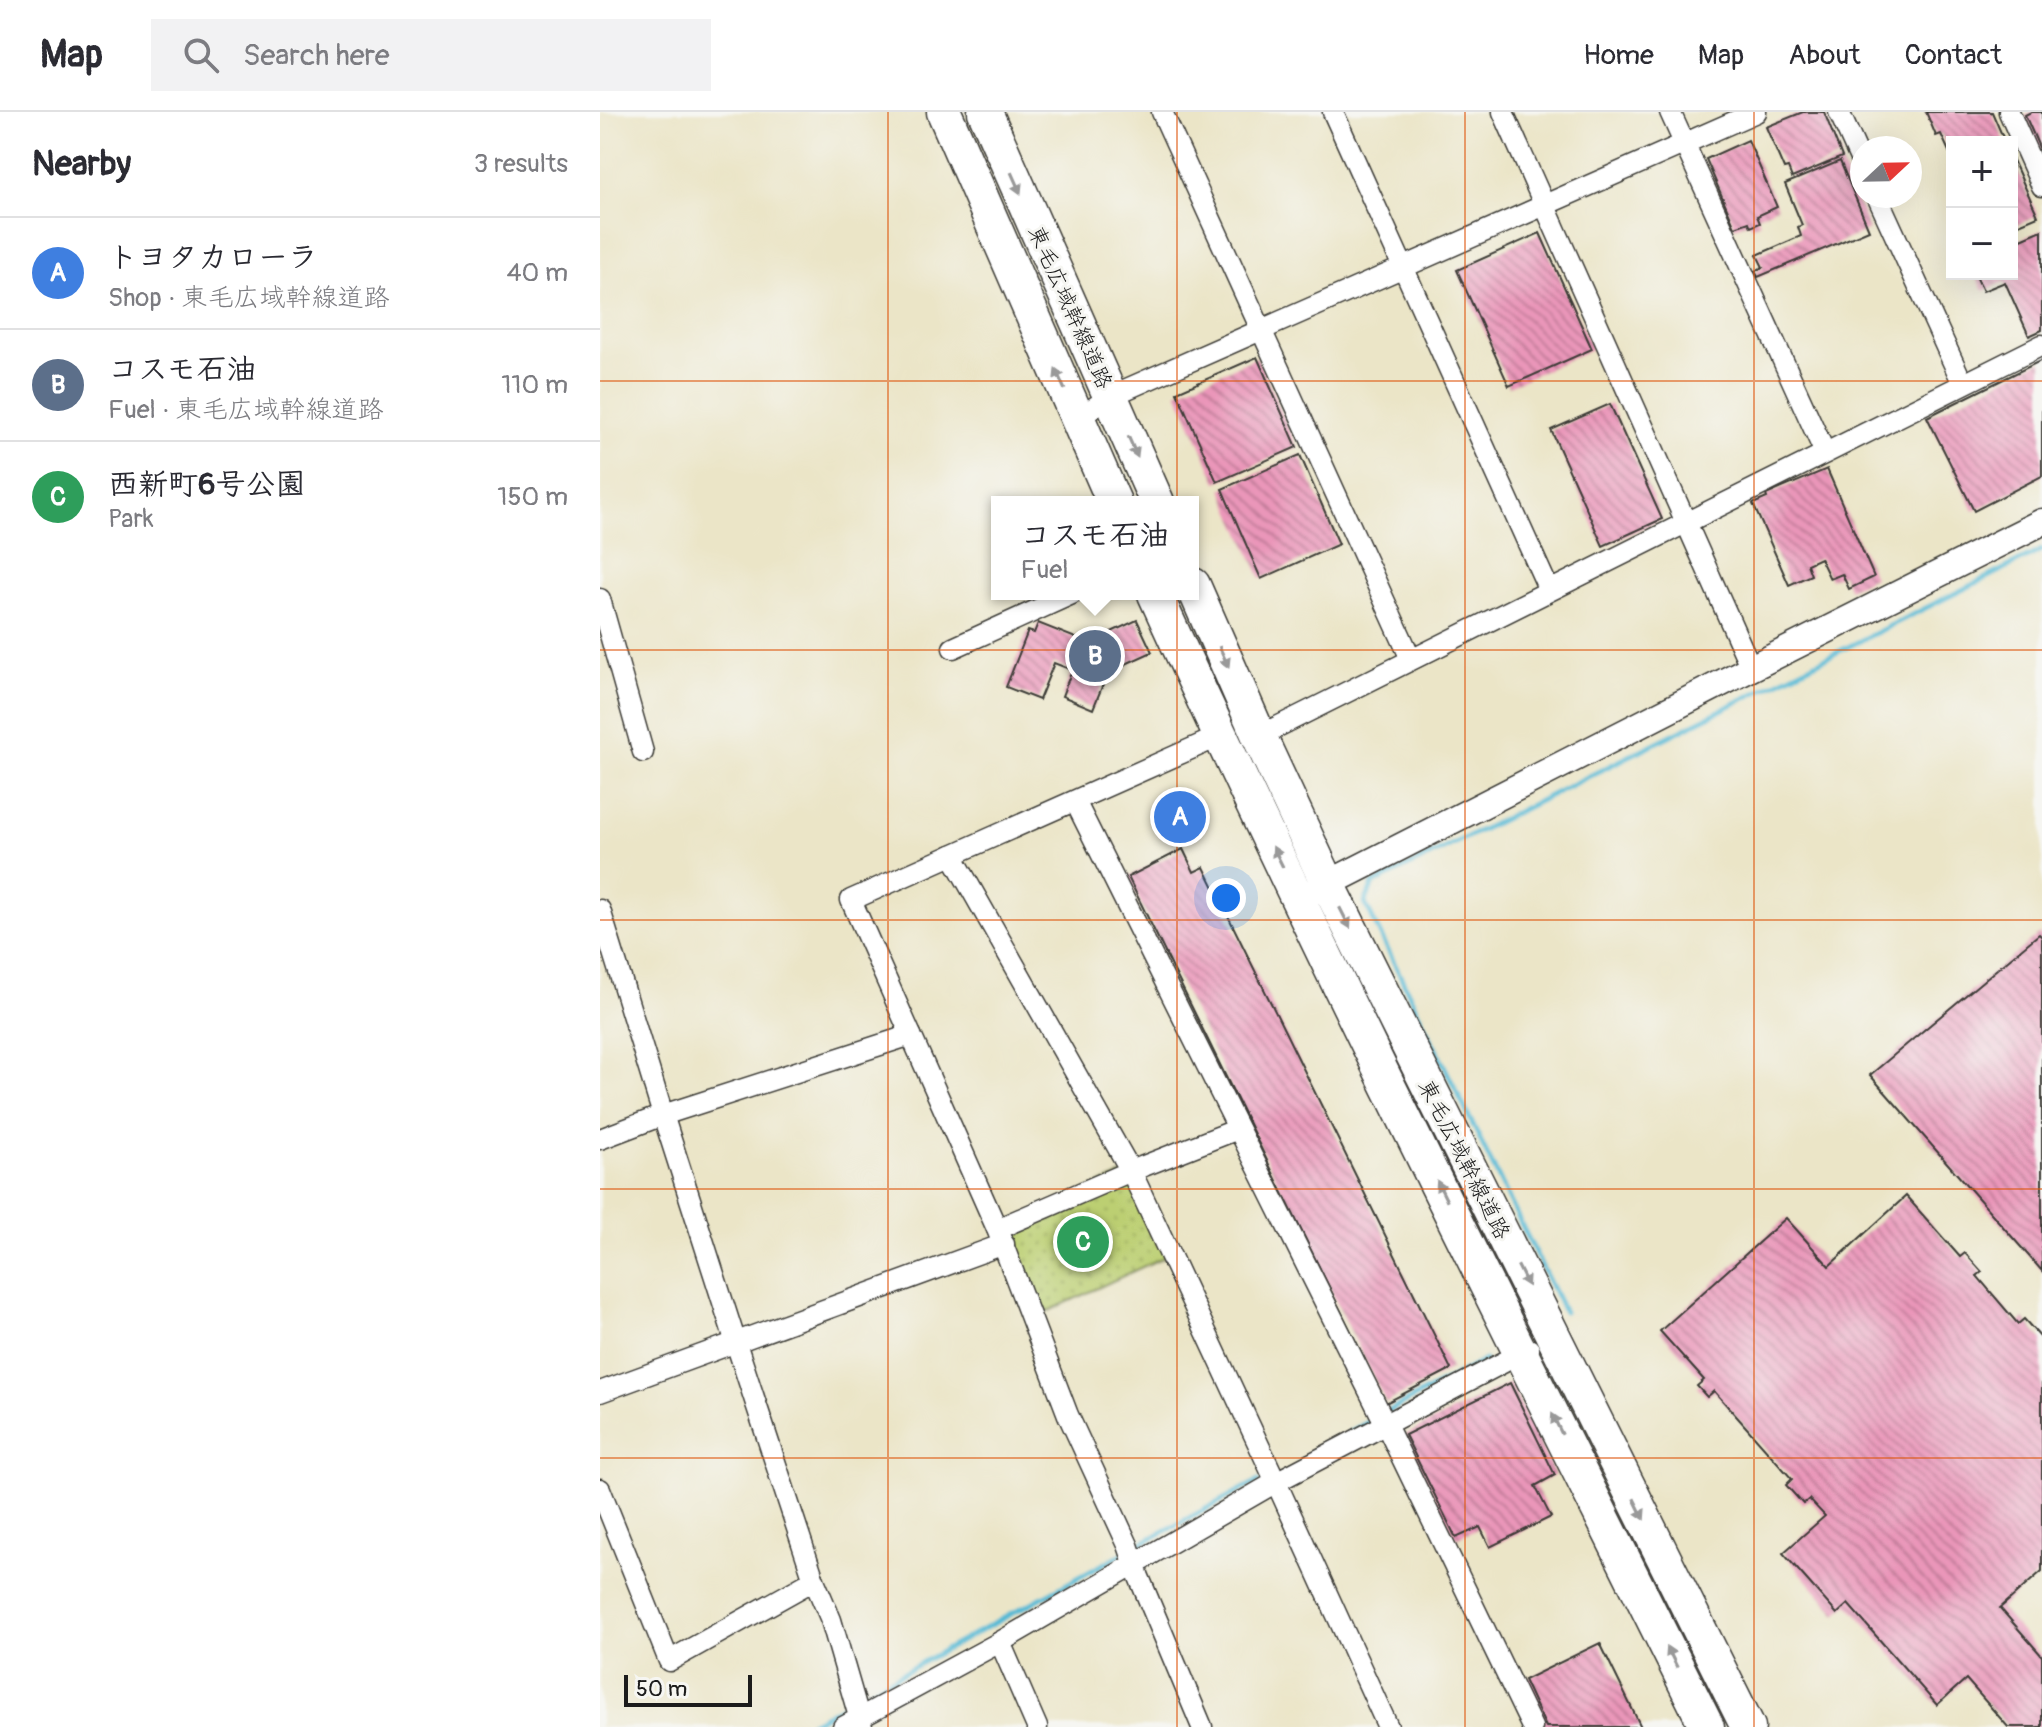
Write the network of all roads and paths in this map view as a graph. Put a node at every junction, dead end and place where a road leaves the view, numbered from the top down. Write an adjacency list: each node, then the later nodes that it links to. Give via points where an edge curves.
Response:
1 (944, 112): 20 (highway, 東毛広域幹線道路, one-way to 1)
2 (985, 112): 19 (highway, 東毛広域幹線道路, one-way to 19)
3 (1162, 112): 16 (street)
4 (1333, 112): 15 (street)
5 (1503, 112): 13 (street)
6 (1670, 112): 11 (street)
7 (1756, 112): 11 (street)
8 (1839, 112): 10 (street)
9 (2009, 112): 12 (street)
10 (1850, 136)
11 (1685, 144): 13 (street); 21 (street)
12 (2042, 186)
13 (1544, 205): 15 (street); 24 (street)
14 (1882, 208): 18 (street)
15 (1403, 268): 16 (street); 26 (street)
16 (1260, 330): 19 (street); 32 (street)
17 (2042, 345): 18 (street)
18 (1963, 384): 21 (street)
19 (1111, 396): 20 (street); 23 (highway, 東毛広域幹線道路, one-way to 23)
20 (1077, 419): 22 (highway, 東毛広域幹線道路)
21 (1825, 453): 24 (street)
22 (1111, 496)
23 (1154, 496)
24 (1685, 522): 26 (street); 33 (street)
25 (2042, 522): 33 (street)
26 (1549, 590): 32 (street)
27 (600, 599): 36 (street)
28 (1199, 599): 35 (highway, 東毛広域幹線道路, one-way to 35)
29 (1059, 600): 31 (street)
30 (1158, 600): 34 (highway, 東毛広域幹線道路)
31 (953, 648)
32 (1411, 659): 35 (street)
33 (1751, 668): 39 (street)
34 (1220, 736): 37 (street); 39 (highway, 東毛広域幹線道路, one-way to 34)
35 (1259, 736): 39 (highway, 東毛広域幹線道路)
36 (643, 752)
37 (1075, 801): 38 (street); 43 (street)
38 (952, 855): 41 (street, via 851,900); 45 (street)
39 (1313, 892): 47 (highway, 東毛広域幹線道路, one-way to 47); 49 (highway, 東毛広域幹線道路, one-way to 39)
40 (600, 910): 42 (street)
41 (911, 1035): 42 (street); 46 (street)
42 (663, 1115): 44 (street); 48 (street)
43 (1238, 1129): 45 (street); 51 (street)
44 (600, 1139)
45 (1131, 1171): 46 (street); 52 (street)
46 (1000, 1237): 48 (street); 54 (street, via 1068,1415)
47 (1555, 1339): 49 (street); 63 (highway, 東毛広域幹線道路, one-way to 63)
48 (736, 1343): 50 (street); 55 (street)
49 (1521, 1352): 51 (street); 62 (highway, 東毛広域幹線道路, one-way to 49)
50 (600, 1392)
51 (1386, 1425): 52 (street); 61 (street)
52 (1276, 1482): 54 (street); 60 (street)
53 (600, 1489): 55 (street, via 669,1661)
54 (1134, 1563): 56 (street); 59 (street)
55 (814, 1580): 57 (street, via 831,1620)
56 (1000, 1642): 57 (street); 58 (street)
57 (854, 1724)
58 (1037, 1727)
59 (1202, 1727)
60 (1388, 1727)
61 (1532, 1727)
62 (1707, 1727)
63 (1748, 1727)

